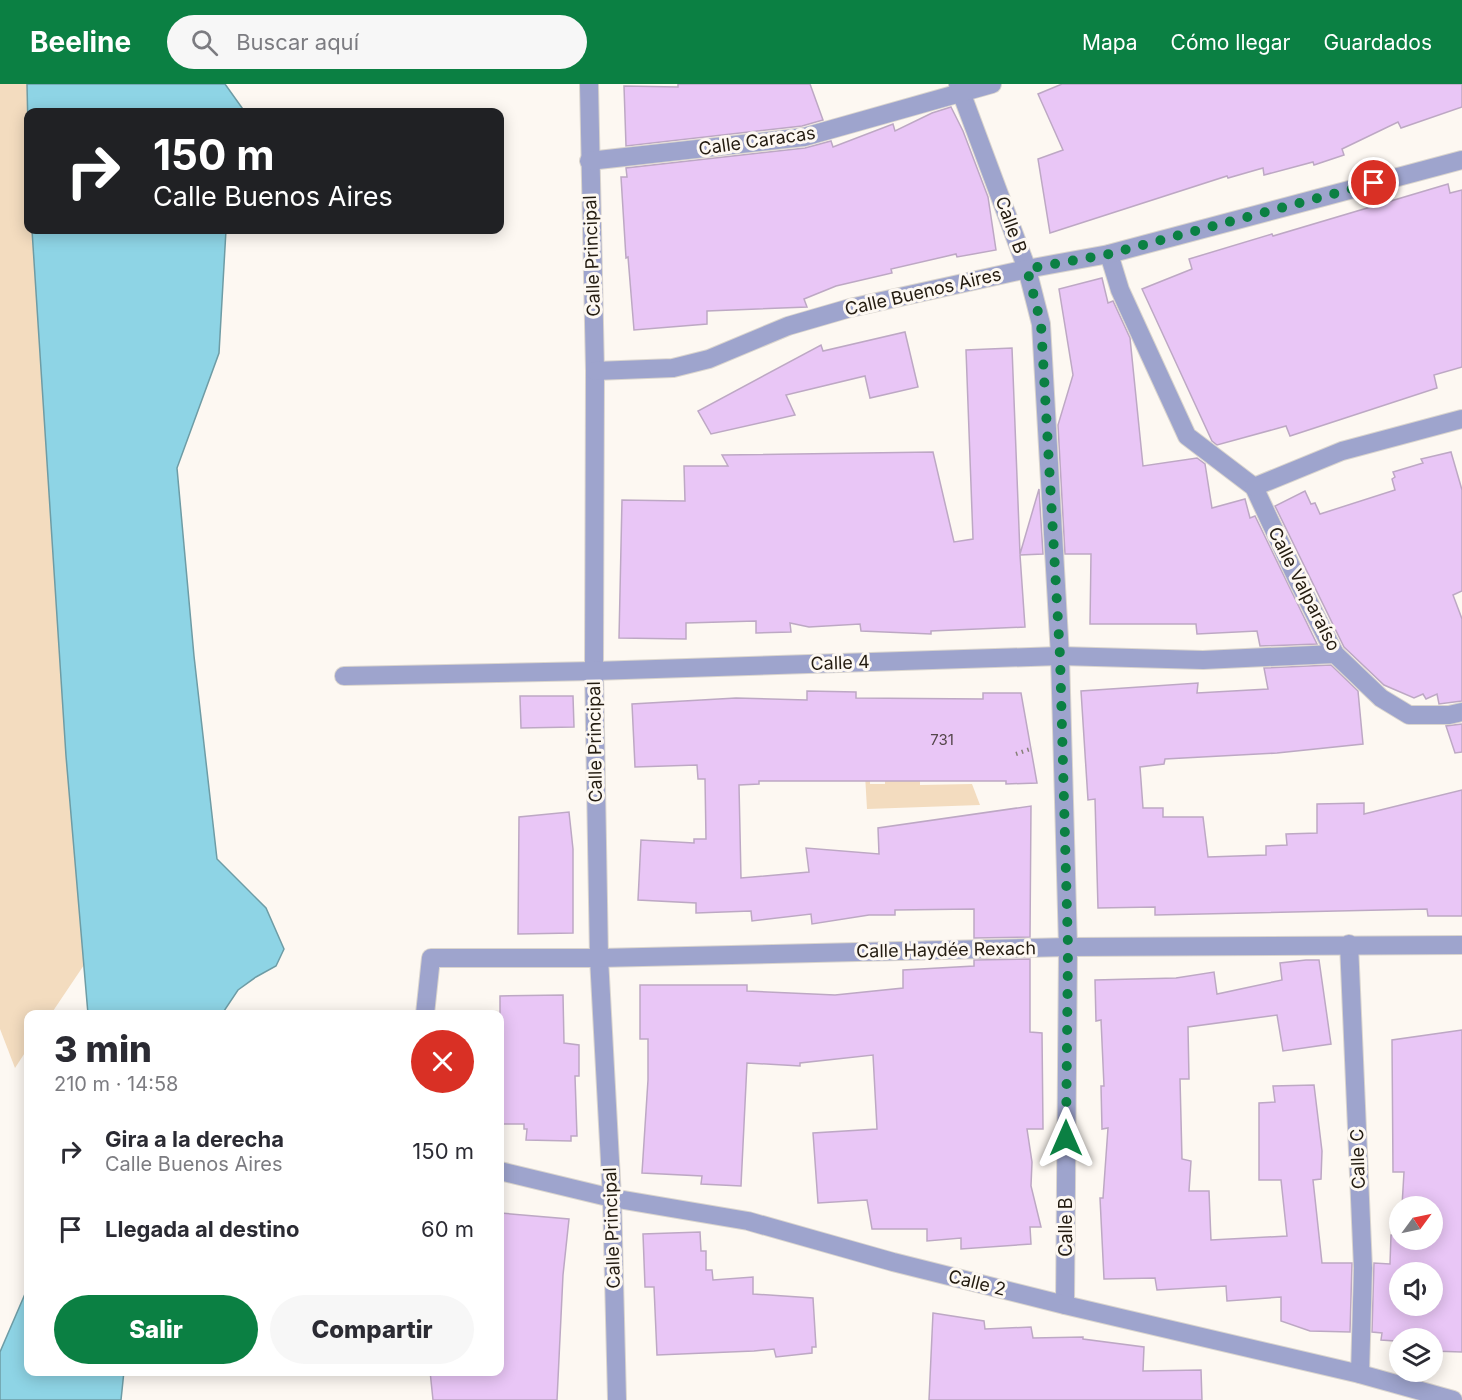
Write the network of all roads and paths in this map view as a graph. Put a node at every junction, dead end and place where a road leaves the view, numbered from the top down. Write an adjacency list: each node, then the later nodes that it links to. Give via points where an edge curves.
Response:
1 (589, 84): 5 (street, Calle Principal)
2 (992, 84): 3 (street, Calle Caracas)
3 (960, 88): 5 (street, Calle Caracas, via 804,137); 7 (street, Calle B)
4 (1462, 160): 6 (street, Calle Buenos Aires)
5 (589, 161): 8 (street, Calle Principal)
6 (1109, 254): 7 (street, Calle Buenos Aires); 10 (street, via 1120,290 1187,436)
7 (1027, 269): 8 (street, Calle Buenos Aires, via 850,308 788,326 709,359 673,368); 12 (street, Calle B, via 1041,324)
8 (595, 372): 13 (street, Calle Principal)
9 (1462, 419): 10 (street, via 1342,451)
10 (1254, 487): 11 (street, Calle Valparaíso)
11 (1335, 654): 12 (street, Calle 4, via 1203,660); 15 (street, Calle Valparaíso, via 1381,698 1409,715)
12 (1060, 656): 13 (street, Calle 4); 20 (street, Calle B)
13 (594, 671): 14 (street, Calle 4); 21 (street, Calle Principal)
14 (344, 676)
15 (1462, 712)
16 (1040, 746): 17 (path)
17 (1017, 754)
18 (1349, 944): 19 (street, Calle Haydée Rexach); 20 (street, Calle Haydée Rexach); 26 (street, Calle C, via 1363,1268)
19 (1462, 945)
20 (1068, 947): 21 (street, Calle Haydée Rexach); 25 (street, Calle B)
21 (599, 958): 22 (street, Calle Haydée Rexach, via 431,958); 24 (street, Calle Principal)
22 (425, 1010)
23 (504, 1173): 24 (street, Calle 2)
24 (612, 1198): 25 (street, Calle 2, via 748,1221); 27 (street, Calle Principal)
25 (1065, 1305): 26 (street, Calle 2)
26 (1360, 1374): 28 (street, Calle 2)
27 (616, 1400)
28 (1453, 1400)

